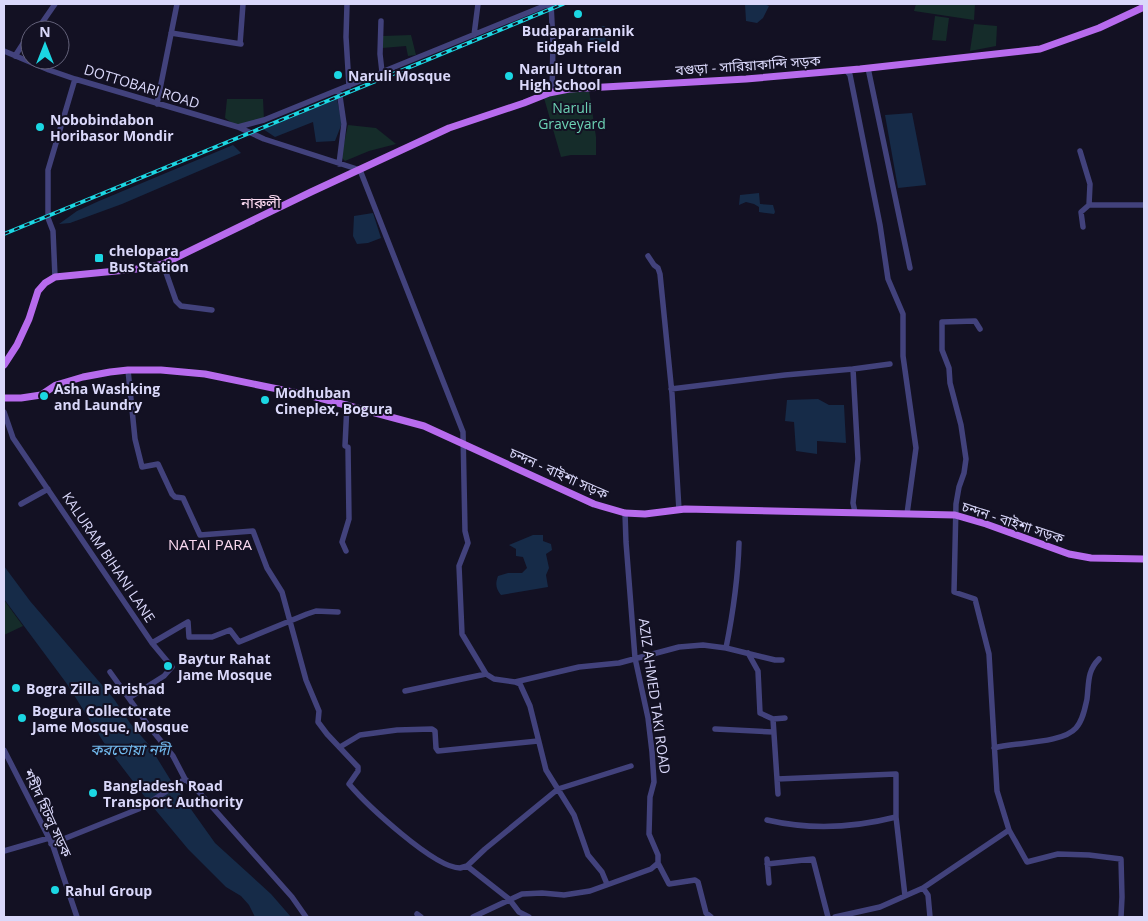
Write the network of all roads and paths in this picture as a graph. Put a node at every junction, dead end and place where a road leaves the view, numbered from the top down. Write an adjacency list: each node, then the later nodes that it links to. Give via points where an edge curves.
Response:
1 (55, 4): 8 (street)
2 (176, 4): 10 (street)
3 (243, 4): 10 (street, via 241,44)
4 (347, 4): 19 (street)
5 (478, 4): 11 (street)
6 (550, 4): 11 (street); 21 (street)
7 (1144, 7): 15 (main road, বগুড়া - সারিয়াকান্দি সড়ক, via 1099,28 1040,49)
8 (44, 20)
9 (381, 21): 17 (street)
10 (171, 33): 22 (street)
11 (474, 35): 17 (street)
12 (20, 48): 14 (street)
13 (4, 51): 14 (street, DOTTOBARI ROAD)
14 (15, 56): 18 (street, DOTTOBARI ROAD)
15 (868, 68): 16 (main road, বগুড়া - সারিয়াকান্দি সড়ক); 32 (street)
16 (846, 70): 21 (main road, বগুড়া - সারিয়াকান্দি সড়ক); 50 (street, via 850,75 888,279 903,314 903,356 916,448)
17 (382, 72): 19 (street)
18 (75, 79): 22 (street, DOTTOBARI ROAD); 33 (street, via 48,170 48,218 53,231)
19 (350, 86): 20 (street)
20 (339, 90): 23 (street); 25 (street, via 344,124)
21 (552, 92): 26 (main road, বগুড়া - সারিয়াকান্দি সড়ক, via 449,128)
22 (157, 104): 23 (street, DOTTOBARI ROAD)
23 (238, 127): 25 (street, DOTTOBARI ROAD)
24 (1080, 151): 27 (street, via 1090,184)
25 (339, 164): 26 (street, DOTTOBARI ROAD)
26 (360, 170): 31 (main road, বগুড়া - সারিয়াকান্দি সড়ক); 44 (street, via 463,432)
27 (1089, 205): 28 (street); 29 (street, via 1081,212)
28 (1144, 205)
29 (1083, 227)
30 (648, 256): 40 (street, via 660,274)
31 (163, 264): 33 (main road, বগুড়া - সারিয়াকান্দি সড়ক); 34 (street, via 176,301 181,306)
32 (910, 268)
33 (55, 277): 37 (main road, via 38,291 17,345)
34 (212, 310)
35 (980, 329): 51 (street, via 975,321 942,322 942,350 949,368 966,458)
36 (890, 364): 38 (street)
37 (4, 365)
38 (854, 369): 40 (street); 48 (street, via 858,459 853,503)
39 (128, 370): 41 (main road, চন্দন - বাইশা সড়ক, via 83,377 56,385 42,394); 42 (main road, চন্দন - বাইশা সড়ক, via 205,374); 56 (street, via 135,440 142,466 158,464 172,494 183,498 200,535 253,531 267,568 282,592)
40 (672, 389): 47 (street)
41 (4, 398)
42 (347, 404): 44 (main road, চন্দন - বাইশা সড়ক, via 424,426); 53 (street, via 345,446 348,447 349,518 342,542)
43 (4, 412): 45 (street, KALURAM BIHANI LANE, via 13,438)
44 (464, 444): 49 (main road, চন্দন - বাইশা সড়ক, via 594,504); 64 (street, via 465,531 468,543 459,566 462,634)
45 (48, 489): 46 (street); 57 (street, KALURAM BIHANI LANE)
46 (21, 504)
47 (679, 510): 48 (main road, চন্দন - বাইশা সড়ক); 49 (main road, চন্দন - বাইশা সড়ক)
48 (855, 512): 50 (main road, চন্দন - বাইশা সড়ক)
49 (625, 513): 60 (street, AZIZ AHMED TAKI ROAD)
50 (906, 514): 51 (main road, চন্দন - বাইশা সড়ক)
51 (956, 515): 54 (main road, চন্দন - বাইশা সড়ক, via 1069,554 1091,558); 74 (street, via 954,592 975,599 989,654)
52 (739, 543): 58 (street, via 738,577)
53 (346, 551)
54 (1144, 559)
55 (338, 612): 56 (street, via 316,611)
56 (290, 621): 57 (street, via 239,642 230,630 212,638 189,637 188,622); 73 (street, via 306,680 319,711 318,722)
57 (152, 643): 67 (street, KALURAM BIHANI LANE, via 172,668)
58 (726, 648): 59 (street); 60 (street, via 679,647)
59 (748, 653): 62 (street); 69 (street, via 758,671 760,713)
60 (635, 658): 65 (street); 85 (street, AZIZ AHMED TAKI ROAD, via 652,752 654,782 650,797 649,834 658,854)
61 (1099, 659): 74 (street, via 1092,666 1082,718 1075,729 1058,738)
62 (782, 660)
63 (110, 672): 67 (street)
64 (486, 674): 65 (street, via 494,679); 66 (street)
65 (515, 682): 72 (street, via 520,684 530,706)
66 (405, 691)
67 (130, 698): 77 (street, via 173,756)
68 (785, 718): 69 (street)
69 (773, 719): 71 (street)
70 (715, 729): 71 (street)
71 (774, 732): 79 (street, via 778,794 777,779 896,774)
72 (538, 741): 73 (street, via 438,751 432,729 397,730 360,735); 78 (street, via 546,770)
73 (340, 747): 86 (street, via 358,767 349,784 361,798 436,858 452,866)
74 (994, 747): 81 (street, via 996,791)
75 (4, 750): 82 (street, শহীদ হিটলু সড়ক)
76 (631, 766): 78 (street)
77 (185, 779): 83 (street, via 141,808); 94 (street, via 292,897)
78 (558, 789): 86 (street); 88 (street, via 574,816 588,855)
79 (896, 818): 80 (street, via 819,828); 90 (street)
80 (767, 820)
81 (1009, 830): 89 (street); 102 (street, via 1027,862 1058,854 1121,859)
82 (49, 838): 83 (street, শহীদ হিটলু সড়ক); 84 (street)
83 (51, 844): 93 (street, শহীদ হিটলু সড়ক)
84 (4, 851)
85 (658, 863): 88 (street, via 650,869); 98 (street, AZIZ AHMED TAKI ROAD, via 669,884 698,882 706,913)
86 (467, 866): 91 (street)
87 (769, 883): 99 (street, via 767,861 814,859)
88 (607, 884): 91 (street, via 590,891 564,895 522,894)
89 (923, 888): 90 (street); 101 (street, via 928,895)
90 (905, 896): 100 (street, via 880,907)
91 (509, 899): 92 (street); 95 (street)
92 (519, 912): 96 (street); 97 (street)
93 (77, 917)
94 (306, 917)
95 (473, 917)
96 (515, 917)
97 (529, 917)
98 (711, 917)
99 (828, 917)
100 (835, 917)
101 (930, 917)
102 (1121, 917)

